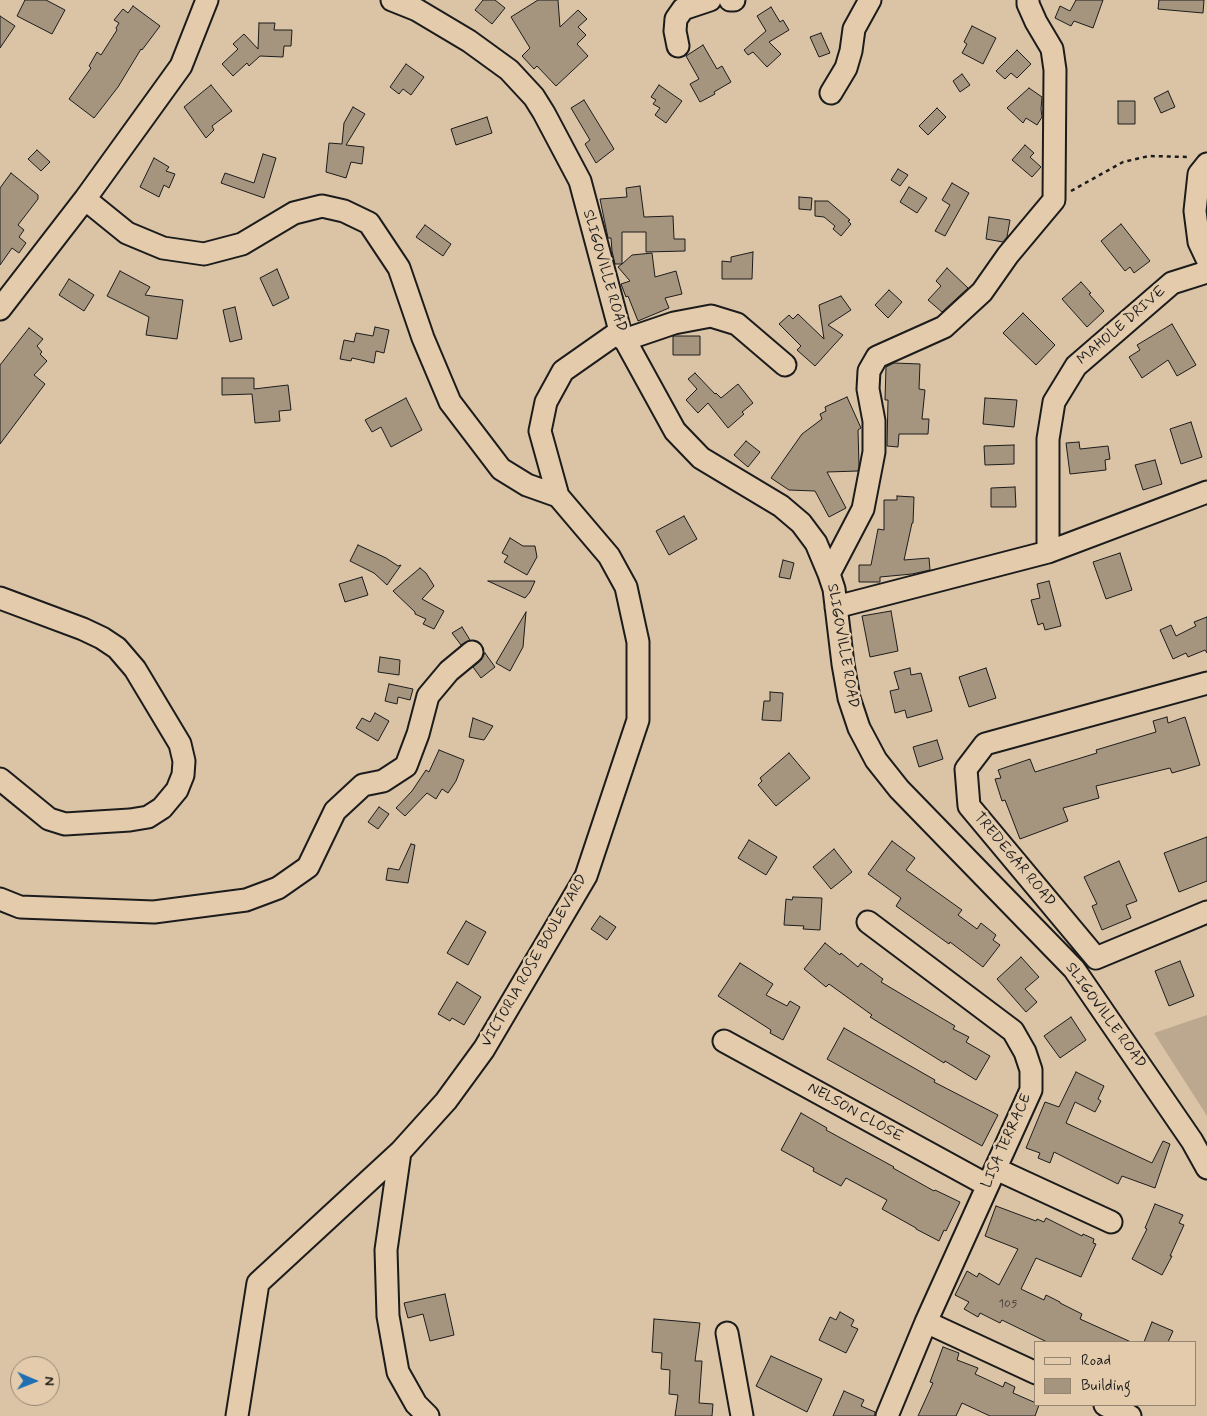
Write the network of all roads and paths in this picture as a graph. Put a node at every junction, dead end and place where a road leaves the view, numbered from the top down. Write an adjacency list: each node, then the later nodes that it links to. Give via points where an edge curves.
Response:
1 (207, 0): 9 (street, via 181,66)
2 (392, 0): 14 (street, SLIGOVILLE ROAD, via 418,10 469,41 509,70 534,97 580,181)
3 (710, 0): 6 (street, via 683,8 676,18)
4 (870, 0): 7 (street, via 854,29 846,68)
5 (1028, 0): 10 (street, via 1036,22 1052,48 1055,70)
6 (678, 46)
7 (831, 93)
8 (1202, 161): 10 (path, via 1149,156 1123,162); 11 (street, via 1195,211 1199,242)
9 (85, 199): 13 (street); 17 (street, via 127,232 163,248 204,254 242,244 294,213 322,206 344,211 369,223 399,268 450,402 501,469 527,486)
10 (1054, 200): 19 (street, via 982,292 944,327 877,356 869,371 874,452 863,509)
11 (1207, 259)
12 (1207, 272): 18 (street, MAHOLE DRIVE, via 1172,283 1076,366 1054,402 1048,439)
13 (0, 309)
14 (622, 336): 15 (street, VICTORIA ROSE BOULEVARD, via 711,316 737,324); 17 (street, VICTORIA ROSE BOULEVARD, via 563,371 546,402 540,431); 19 (street, SLIGOVILLE ROAD, via 675,431 701,458 781,506 801,523 816,543)
15 (785, 365)
16 (1207, 492): 18 (street)
17 (558, 496): 32 (street, VICTORIA ROSE BOULEVARD, via 609,556 626,587 638,642 638,720 586,876 484,1049 446,1102)
18 (1048, 552): 21 (street)
19 (829, 574): 21 (street, SLIGOVILLE ROAD)
20 (0, 598): 24 (street, via 82,629 117,648 135,669 180,744 184,760 177,790 162,808 148,817 130,820 65,824 49,819)
21 (836, 607): 29 (street, SLIGOVILLE ROAD, via 850,698 859,728 876,760 899,789)
22 (472, 652): 25 (street, via 449,671 428,696 406,766 382,781 363,785 335,811 308,867 278,888 246,900 154,912 20,907)
23 (1207, 683): 28 (street, TREDEGAR ROAD, via 985,744 966,769 969,806)
24 (0, 779)
25 (0, 899)
26 (1207, 912): 28 (street)
27 (868, 922): 34 (street, LISA TERRACE, via 1012,1031 1024,1052 1031,1070 1031,1090)
28 (1096, 958): 29 (street)
29 (1074, 969): 31 (street, SLIGOVILLE ROAD)
30 (724, 1041): 34 (street, NELSON CLOSE)
31 (1200, 1136): 33 (street, SLIGOVILLE ROAD)
32 (400, 1152): 40 (street, VICTORIA ROSE BOULEVARD, via 258,1283); 41 (street, via 386,1250 388,1316 398,1372 416,1404)
33 (1207, 1168)
34 (991, 1177): 35 (street, NELSON CLOSE); 36 (street, LISA TERRACE)
35 (1111, 1222)
36 (926, 1322): 38 (street); 43 (street, LISA TERRACE)
37 (727, 1333): 42 (street)
38 (1034, 1372)
39 (1107, 1406): 44 (street)
40 (236, 1416)
41 (428, 1416)
42 (742, 1416)
43 (887, 1416)
44 (1130, 1416)

